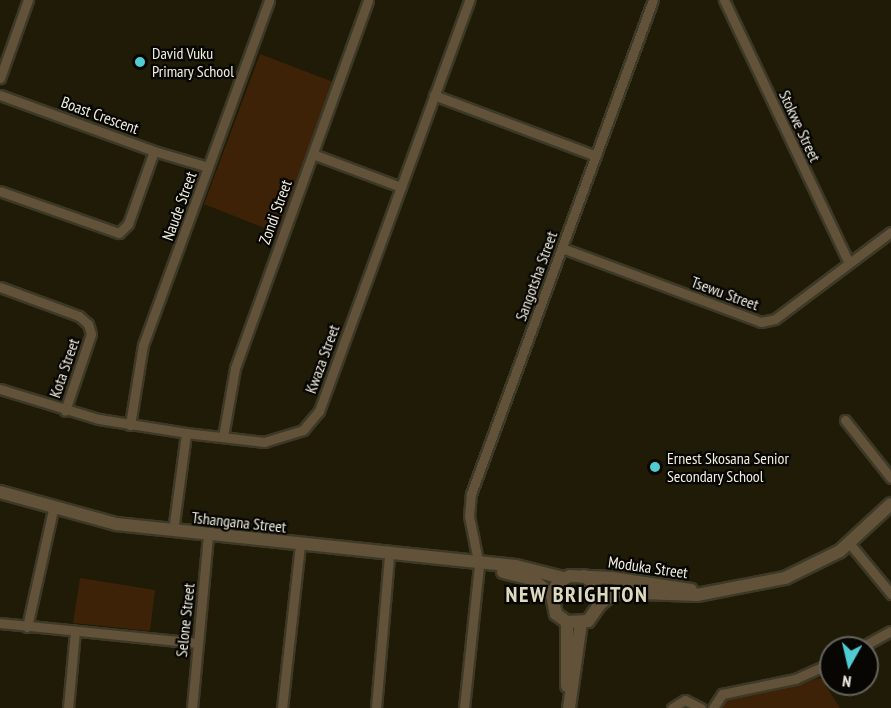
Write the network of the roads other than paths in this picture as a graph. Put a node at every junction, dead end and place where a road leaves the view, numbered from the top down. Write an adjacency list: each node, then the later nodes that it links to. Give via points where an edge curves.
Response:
1 (28, 0): 7 (street)
2 (269, 0): 14 (street, Naude Street)
3 (368, 0): 12 (street, Zondi Street)
4 (469, 0): 10 (street, Kwaza Street)
5 (653, 0): 13 (street, Sangotsha Street)
6 (724, 0): 19 (street, Stokwe Street)
7 (4, 55): 8 (street)
8 (0, 78)
9 (0, 95): 11 (street, Boast Crescent)
10 (434, 96): 13 (street); 15 (street, Kwaza Street)
11 (154, 151): 14 (street); 16 (street, Boast Crescent, via 128,224 119,233)
12 (313, 154): 15 (street); 26 (street, Zondi Street, via 235,368)
13 (596, 156): 18 (street, Sangotsha Street)
14 (208, 167): 24 (street, Naude Street, via 143,345)
15 (401, 187): 26 (street, Kwaza Street, via 315,418 297,434 280,440)
16 (0, 191)
17 (891, 231): 19 (street, Tsewu Street)
18 (562, 248): 19 (street, Tsewu Street, via 761,322 775,319); 36 (street, Sangotsha Street, via 471,494 469,516)
19 (849, 263)
20 (0, 287): 22 (street, Kota Street, via 79,316 88,324 91,334)
21 (0, 389): 22 (street, Kwaza Street)
22 (65, 411): 24 (street, Kwaza Street)
23 (845, 420): 27 (street)
24 (130, 425): 25 (street, Kwaza Street)
25 (186, 434): 26 (street, Kwaza Street); 31 (street)
26 (223, 437)
27 (891, 478)
28 (0, 492): 30 (street, Tshangana Street)
29 (891, 504): 33 (street, Moduka Street)
30 (53, 510): 31 (street, Tshangana Street); 46 (street)
31 (173, 531): 32 (street, Tshangana Street)
32 (208, 535): 34 (street, Tshangana Street); 48 (street, Selone Street)
33 (850, 544): 39 (street, Moduka Street, via 785,578); 40 (street)
34 (300, 545): 35 (street, Tshangana Street); 52 (street)
35 (389, 555): 36 (street, Tshangana Street); 53 (street)
36 (479, 566): 38 (street, Tshangana Street, via 516,567); 41 (street, Tshangana Street, via 532,579); 54 (street, Sangotsha Street)
37 (584, 576): 38 (street); 39 (street, Moduka Street); 42 (street, via 598,590)
38 (563, 578): 41 (street)
39 (707, 593): 42 (street, Moduka Street, via 615,592)
40 (891, 594)
41 (552, 595): 43 (street, via 556,614)
42 (600, 604): 44 (street, via 593,616)
43 (567, 622): 44 (street); 55 (street)
44 (581, 623): 55 (street)
45 (0, 625): 46 (street)
46 (27, 627): 47 (street)
47 (75, 631): 48 (street); 50 (street)
48 (198, 643): 51 (street, Selone Street)
49 (819, 668): 58 (street, via 781,682 722,694)
50 (68, 708)
51 (192, 708)
52 (282, 708)
53 (376, 708)
54 (464, 708)
55 (568, 708)
56 (672, 708): 57 (street, via 685,700)
57 (701, 708)
58 (713, 708)

